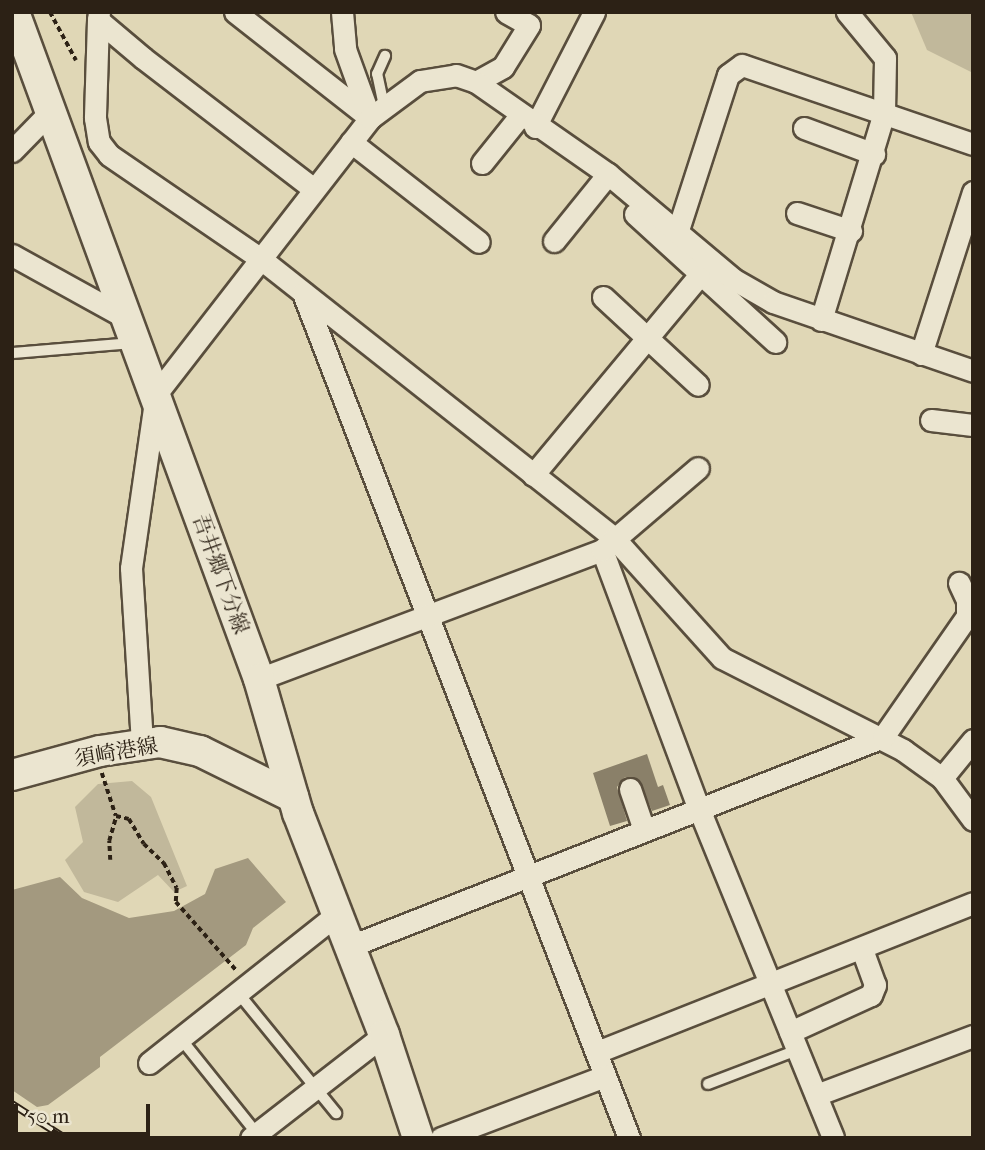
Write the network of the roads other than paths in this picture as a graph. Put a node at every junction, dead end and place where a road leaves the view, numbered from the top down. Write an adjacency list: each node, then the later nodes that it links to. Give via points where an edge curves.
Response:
1 (15, 12): 10 (main road, 吾井郷下分線)
2 (235, 12): 11 (street)
3 (342, 12): 11 (street, via 345,49)
4 (506, 12): 9 (street, via 529,25 503,67)
5 (594, 12): 13 (street)
6 (847, 12): 12 (street, via 885,58)
7 (99, 16): 21 (street); 29 (street, via 92,89 99,142 109,155)
8 (385, 55): 11 (lane, via 377,74)
9 (476, 82): 11 (street, via 456,75 420,81); 13 (street)
10 (52, 110): 17 (street); 34 (main road, 吾井郷下分線)
11 (377, 112): 15 (street)
12 (884, 112): 16 (street); 18 (street); 25 (street, via 742,65 733,68)
13 (527, 122): 19 (street); 20 (street)
14 (804, 128): 18 (street)
15 (351, 142): 21 (street); 27 (street)
16 (973, 144)
17 (12, 151)
18 (874, 154): 24 (street)
19 (482, 163)
20 (606, 179): 25 (street); 26 (street); 30 (street)
21 (314, 189): 29 (street)
22 (973, 192): 38 (street)
23 (797, 213): 24 (street)
24 (851, 231): 33 (street)
25 (677, 233): 33 (street, via 744,286)
26 (554, 241)
27 (479, 242)
28 (12, 256): 34 (street)
29 (261, 259): 31 (street); 41 (street)
30 (699, 276): 35 (street); 36 (street)
31 (303, 293): 45 (street); 48 (street)
32 (603, 297): 35 (street)
33 (821, 320): 38 (street)
34 (132, 331): 37 (lane); 41 (main road, 吾井郷下分線)
35 (646, 335): 40 (street); 45 (street)
36 (775, 342)
37 (12, 353)
38 (921, 354): 39 (street)
39 (973, 371)
40 (698, 385)
41 (156, 394): 49 (main road, 吾井郷下分線); 52 (street, via 131,568)
42 (931, 420): 43 (street)
43 (973, 425)
44 (698, 468): 46 (street)
45 (533, 474): 46 (street)
46 (608, 544): 48 (street); 50 (street, via 722,658); 57 (street)
47 (959, 583): 50 (street, via 967,600 967,617)
48 (429, 614): 49 (street); 60 (street)
49 (259, 679): 56 (main road, 吾井郷下分線)
50 (883, 737): 54 (street); 57 (street)
51 (973, 740): 54 (street)
52 (142, 743): 53 (main road, 須崎港線); 56 (main road, 須崎港線, via 200,751)
53 (12, 775)
54 (942, 778): 58 (street)
55 (630, 789): 59 (street)
56 (293, 797): 62 (main road, 吾井郷下分線)
57 (699, 809): 59 (street); 65 (street)
58 (973, 820)
59 (644, 830): 60 (street)
60 (527, 875): 63 (street); 71 (street)
61 (973, 903): 64 (street)
62 (336, 915): 63 (main road, 吾井郷下分線); 66 (street)
63 (348, 947): 67 (main road, 吾井郷下分線)
64 (862, 949): 65 (street); 70 (street, via 875,985 871,995)
65 (770, 984): 70 (street); 71 (street)
66 (241, 986): 69 (street); 75 (lane)
67 (384, 1035): 75 (street); 79 (main road, 吾井郷下分線)
68 (973, 1036): 76 (street)
69 (181, 1039): 72 (street); 78 (lane)
70 (794, 1041): 74 (lane); 76 (street)
71 (597, 1052): 73 (street)
72 (149, 1063)
73 (605, 1076): 80 (street); 81 (street)
74 (708, 1084)
75 (314, 1087): 77 (lane); 78 (street)
76 (816, 1095): 82 (street)
77 (336, 1113)
78 (256, 1136)
79 (418, 1138)
80 (441, 1138)
81 (629, 1138)
82 (832, 1138)

